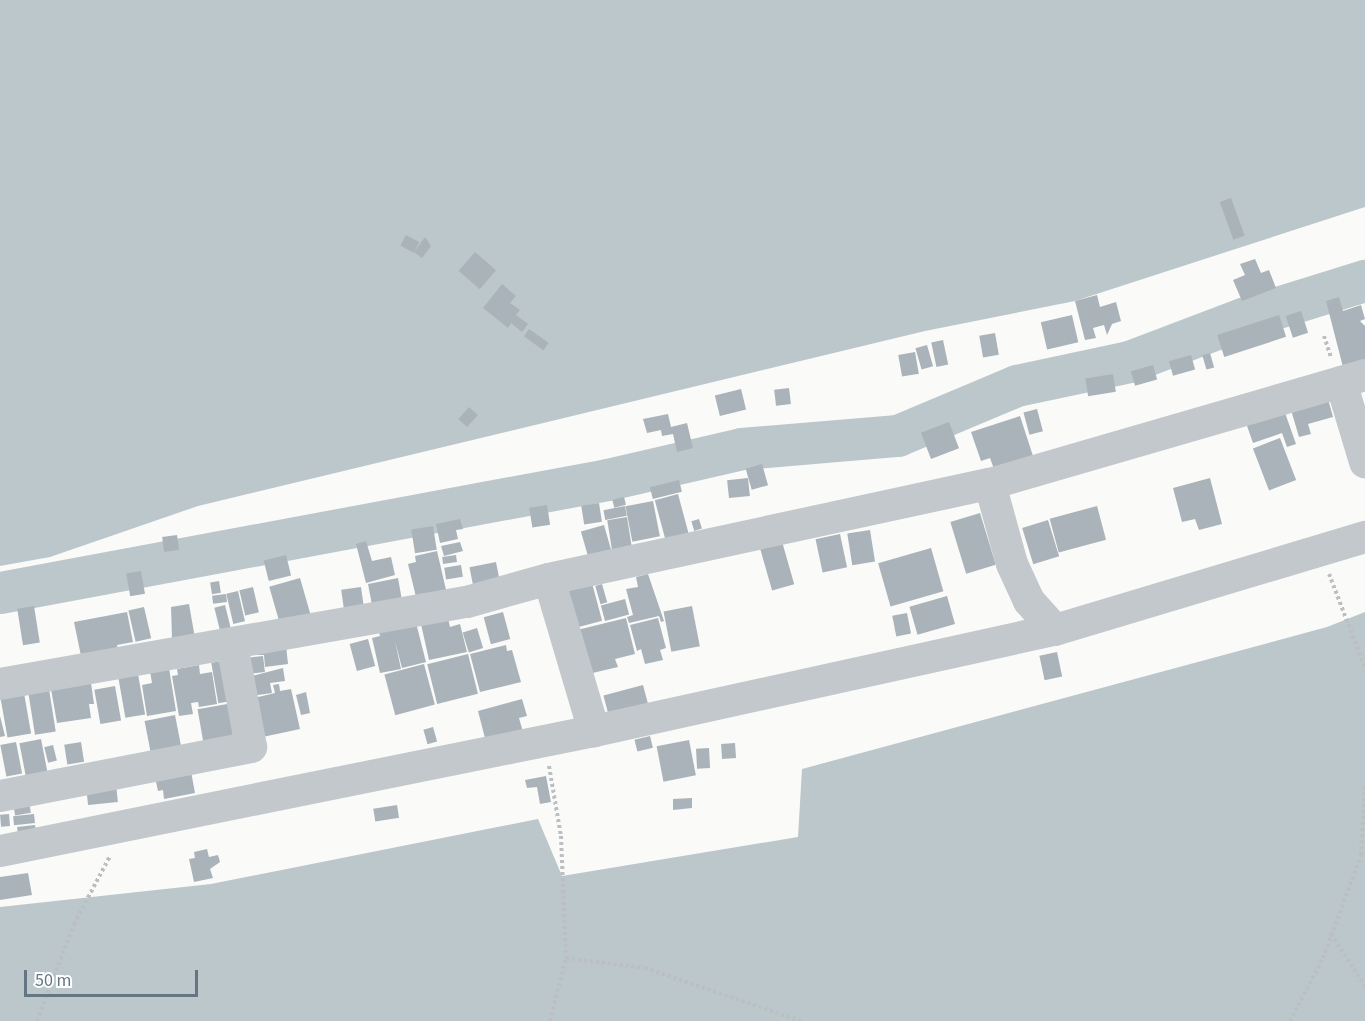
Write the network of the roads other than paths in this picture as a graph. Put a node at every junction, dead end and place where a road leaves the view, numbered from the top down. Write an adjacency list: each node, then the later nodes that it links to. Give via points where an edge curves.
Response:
1 (1353, 379): 2 (street); 3 (street)
2 (1365, 462)
3 (990, 484): 5 (street); 6 (street, via 1012,564 1029,601)
4 (1365, 537): 6 (street)
5 (549, 579): 7 (street, via 467,602); 9 (street)
6 (1054, 630): 9 (street)
7 (232, 644): 8 (street); 10 (street, via 251,747)
8 (0, 684)
9 (594, 731): 11 (street)
10 (0, 796)
11 (0, 851)

